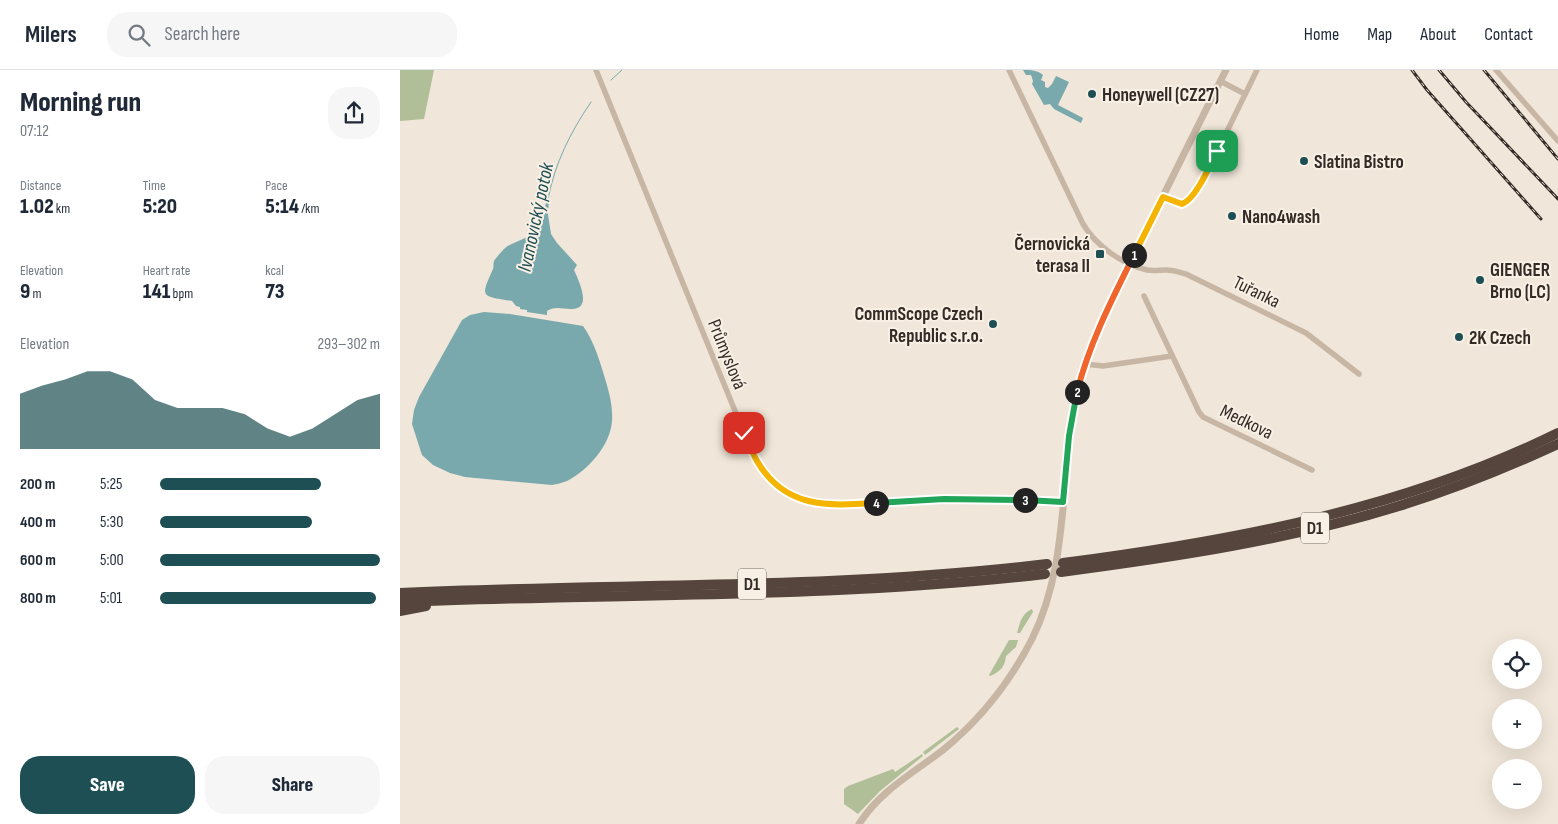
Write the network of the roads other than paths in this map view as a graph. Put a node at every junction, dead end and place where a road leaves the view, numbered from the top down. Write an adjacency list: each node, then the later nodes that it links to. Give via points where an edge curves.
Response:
1 (596, 70): 18 (street, Průmyslová, via 744,433 757,462 775,483 799,498 828,505 966,498)
2 (1009, 70): 10 (street, Tuřanka, via 1087,230 1114,255)
3 (1226, 70): 6 (street)
4 (1257, 70): 7 (street)
5 (1496, 70): 8 (street)
6 (1220, 81): 7 (street); 9 (street)
7 (1245, 94): 9 (street, via 1190,199 1182,204)
8 (1558, 141)
9 (1163, 197): 10 (street)
10 (1130, 263): 13 (street); 14 (street, Tuřanka, via 1148,270 1172,270 1186,274 1306,333)
11 (1144, 296): 12 (street, Medkova)
12 (1172, 356): 13 (street, via 1103,366); 17 (street, Medkova, via 1203,417)
13 (1085, 364): 18 (street, via 1071,424)
14 (1359, 374)
15 (1558, 433): 16 (highway, D1, via 1468,472 1369,505 1215,540 1062,567 1189,554 1341,522 1449,490)
16 (1558, 444)
17 (1312, 470)
18 (1063, 502): 23 (street, via 1051,590 1034,636 1010,678 975,721 880,798)
19 (400, 592): 20 (highway, D1, via 796,583 1046,569 937,585 786,593)
20 (514, 598): 21 (highway, D1); 22 (highway, via 486,603 428,605)
21 (400, 602)
22 (400, 611)
23 (859, 824)

